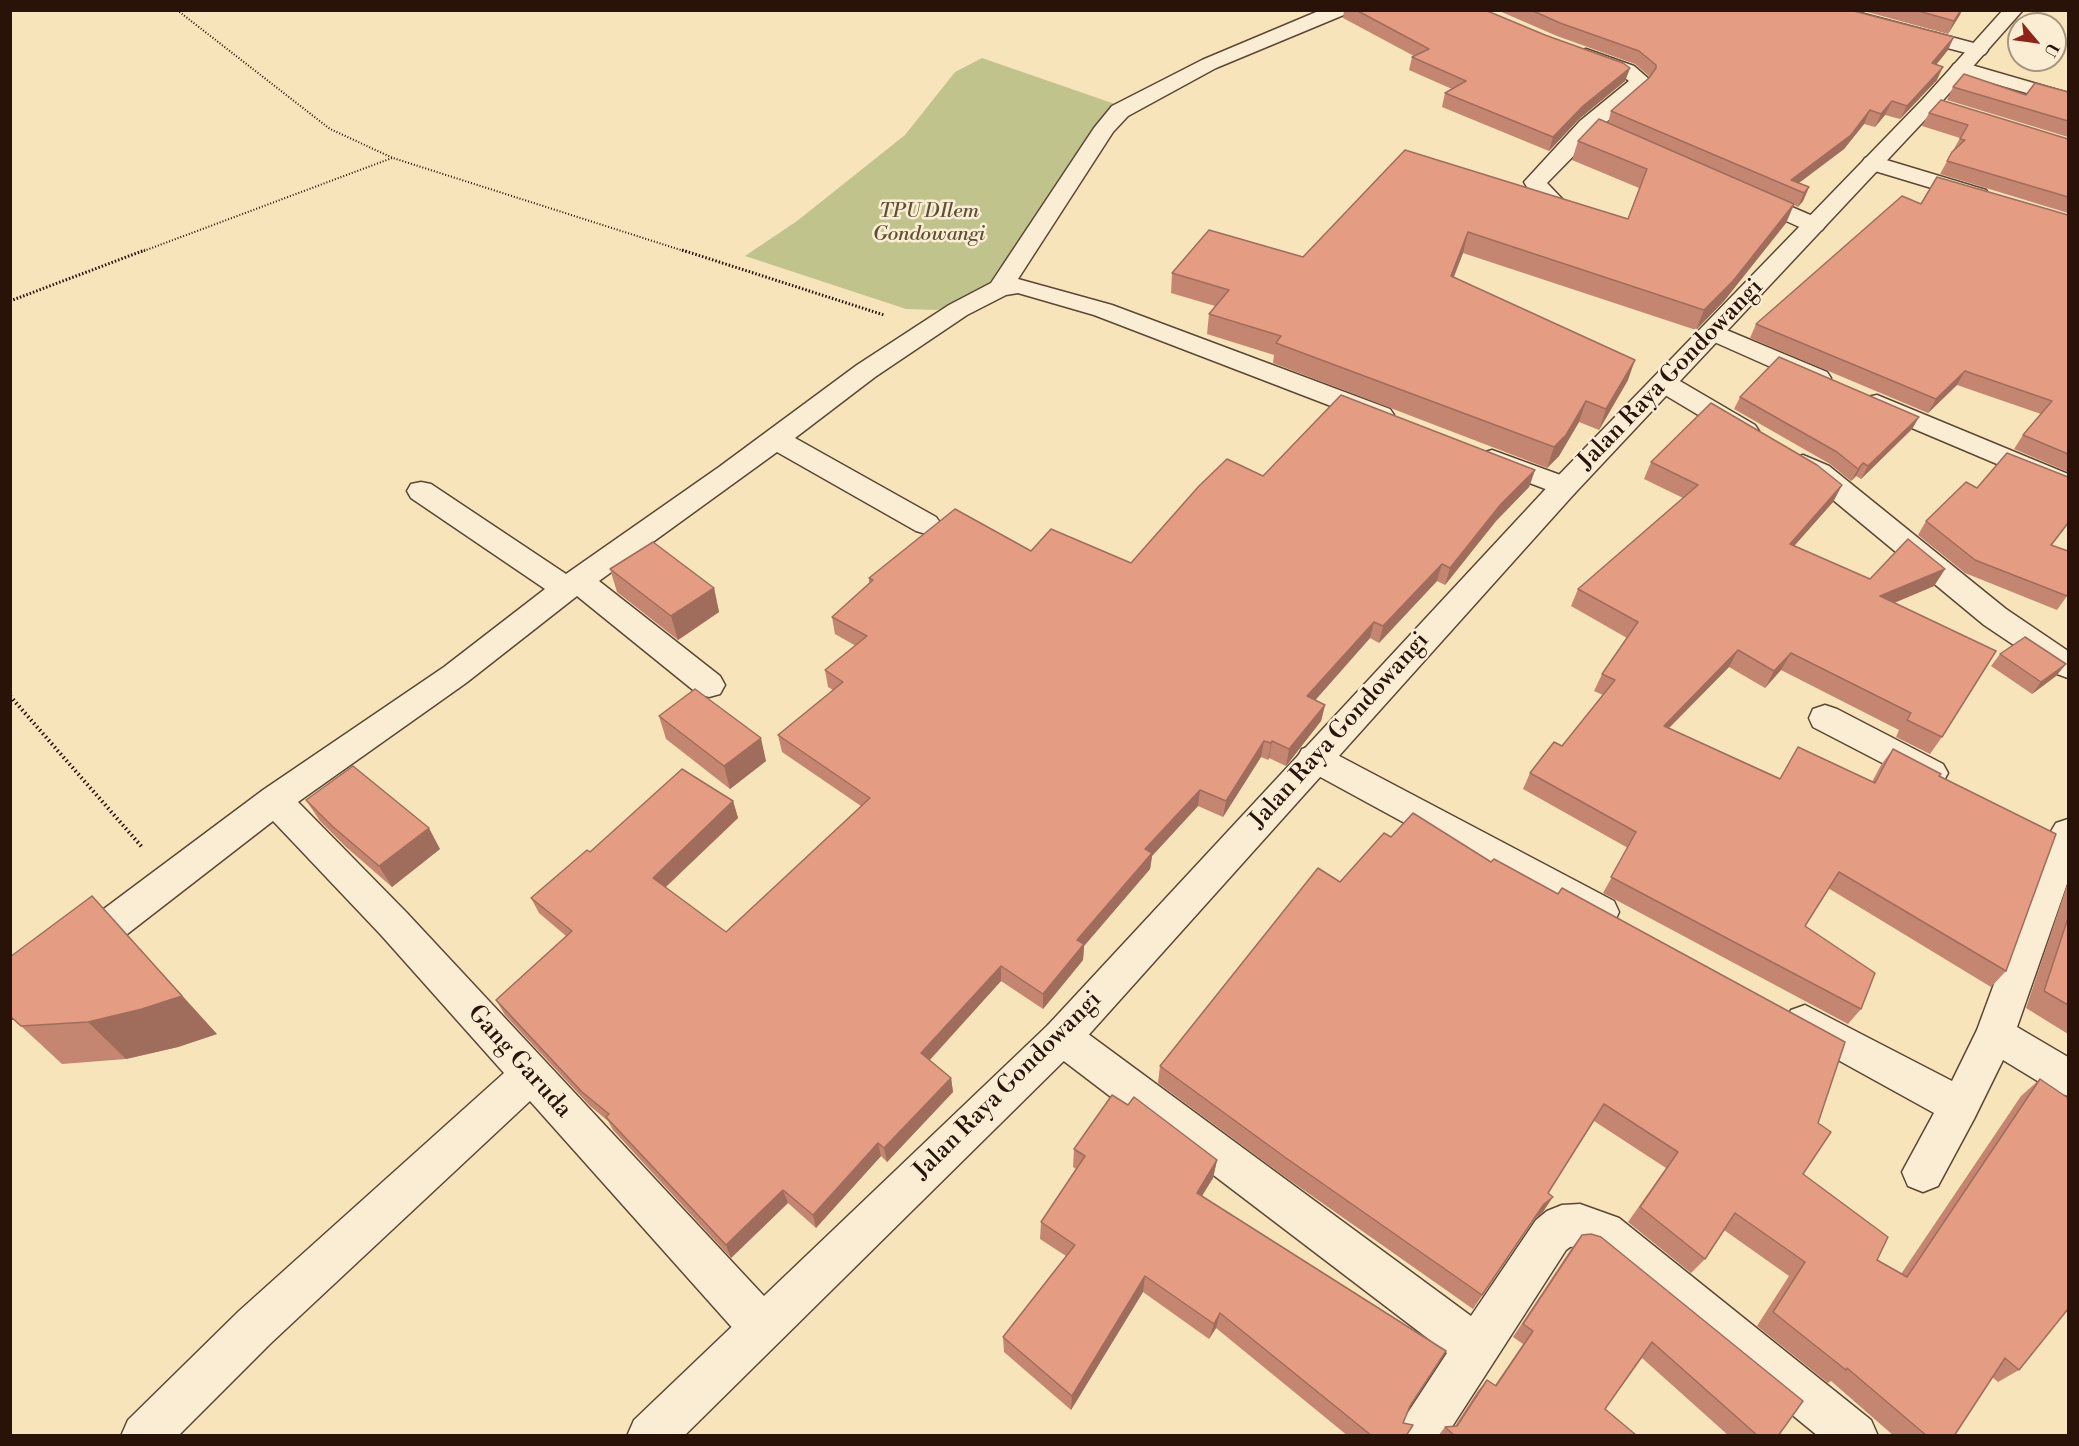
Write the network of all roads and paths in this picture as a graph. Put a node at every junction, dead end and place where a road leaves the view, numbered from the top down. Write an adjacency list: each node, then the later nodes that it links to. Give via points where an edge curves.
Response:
1 (177, 10): 10 (path, via 330,129)
2 (1339, 10): 16 (street, via 1209,64 1120,111)
3 (1824, 10): 6 (street)
4 (2014, 10): 6 (street, Jalan Raya Gondowangi)
5 (1572, 50): 8 (street, via 1627,70 1640,80)
6 (1969, 59): 7 (street); 11 (street, Jalan Raya Gondowangi, via 1940,106)
7 (2068, 99)
8 (1588, 126): 9 (street); 14 (street, via 1535,182)
9 (1650, 152)
10 (393, 158): 17 (path); 18 (path)
11 (1873, 163): 13 (street); 15 (street, Jalan Raya Gondowangi)
12 (1732, 188): 15 (street)
13 (2000, 201)
14 (1555, 204)
15 (1814, 225): 19 (street, Jalan Raya Gondowangi)
16 (1000, 288): 18 (street); 21 (street, via 1019,286 1103,310)
17 (10, 301)
18 (928, 329): 22 (street)
19 (1712, 332): 20 (street, Jalan Raya Gondowangi); 24 (street)
20 (1664, 383): 25 (street, Jalan Raya Gondowangi); 29 (street, via 1819,473 1995,617)
21 (1400, 423)
22 (774, 438): 27 (street); 28 (street)
23 (1465, 448): 25 (street)
24 (2068, 485)
25 (1564, 487): 33 (street, Jalan Raya Gondowangi)
26 (421, 491): 28 (street)
27 (926, 524)
28 (573, 586): 30 (street); 35 (street, via 455,675)
29 (2068, 666)
30 (709, 685)
31 (10, 696): 37 (path)
32 (1825, 718): 34 (street)
33 (1314, 758): 38 (street); 42 (street, Jalan Raya Gondowangi)
34 (1961, 788)
35 (275, 800): 37 (street); 43 (street, Gang Garuda)
36 (2056, 834): 41 (street)
37 (170, 879): 39 (street)
38 (1627, 927)
39 (10, 1002)
40 (1773, 1005): 45 (street)
41 (1995, 1034): 44 (street); 45 (street)
42 (1062, 1037): 47 (street, Jalan Raya Gondowangi); 48 (street)
43 (530, 1075): 47 (street, Gang Garuda); 49 (street, via 307,1279)
44 (2068, 1077)
45 (1960, 1106): 46 (street)
46 (1923, 1172)
47 (761, 1326): 50 (street, Jalan Raya Gondowangi)
48 (1477, 1348): 51 (street); 52 (street, via 1551,1235 1562,1226 1580,1225 1604,1233)
49 (144, 1436)
50 (650, 1436)
51 (1419, 1436)
52 (1856, 1436)

